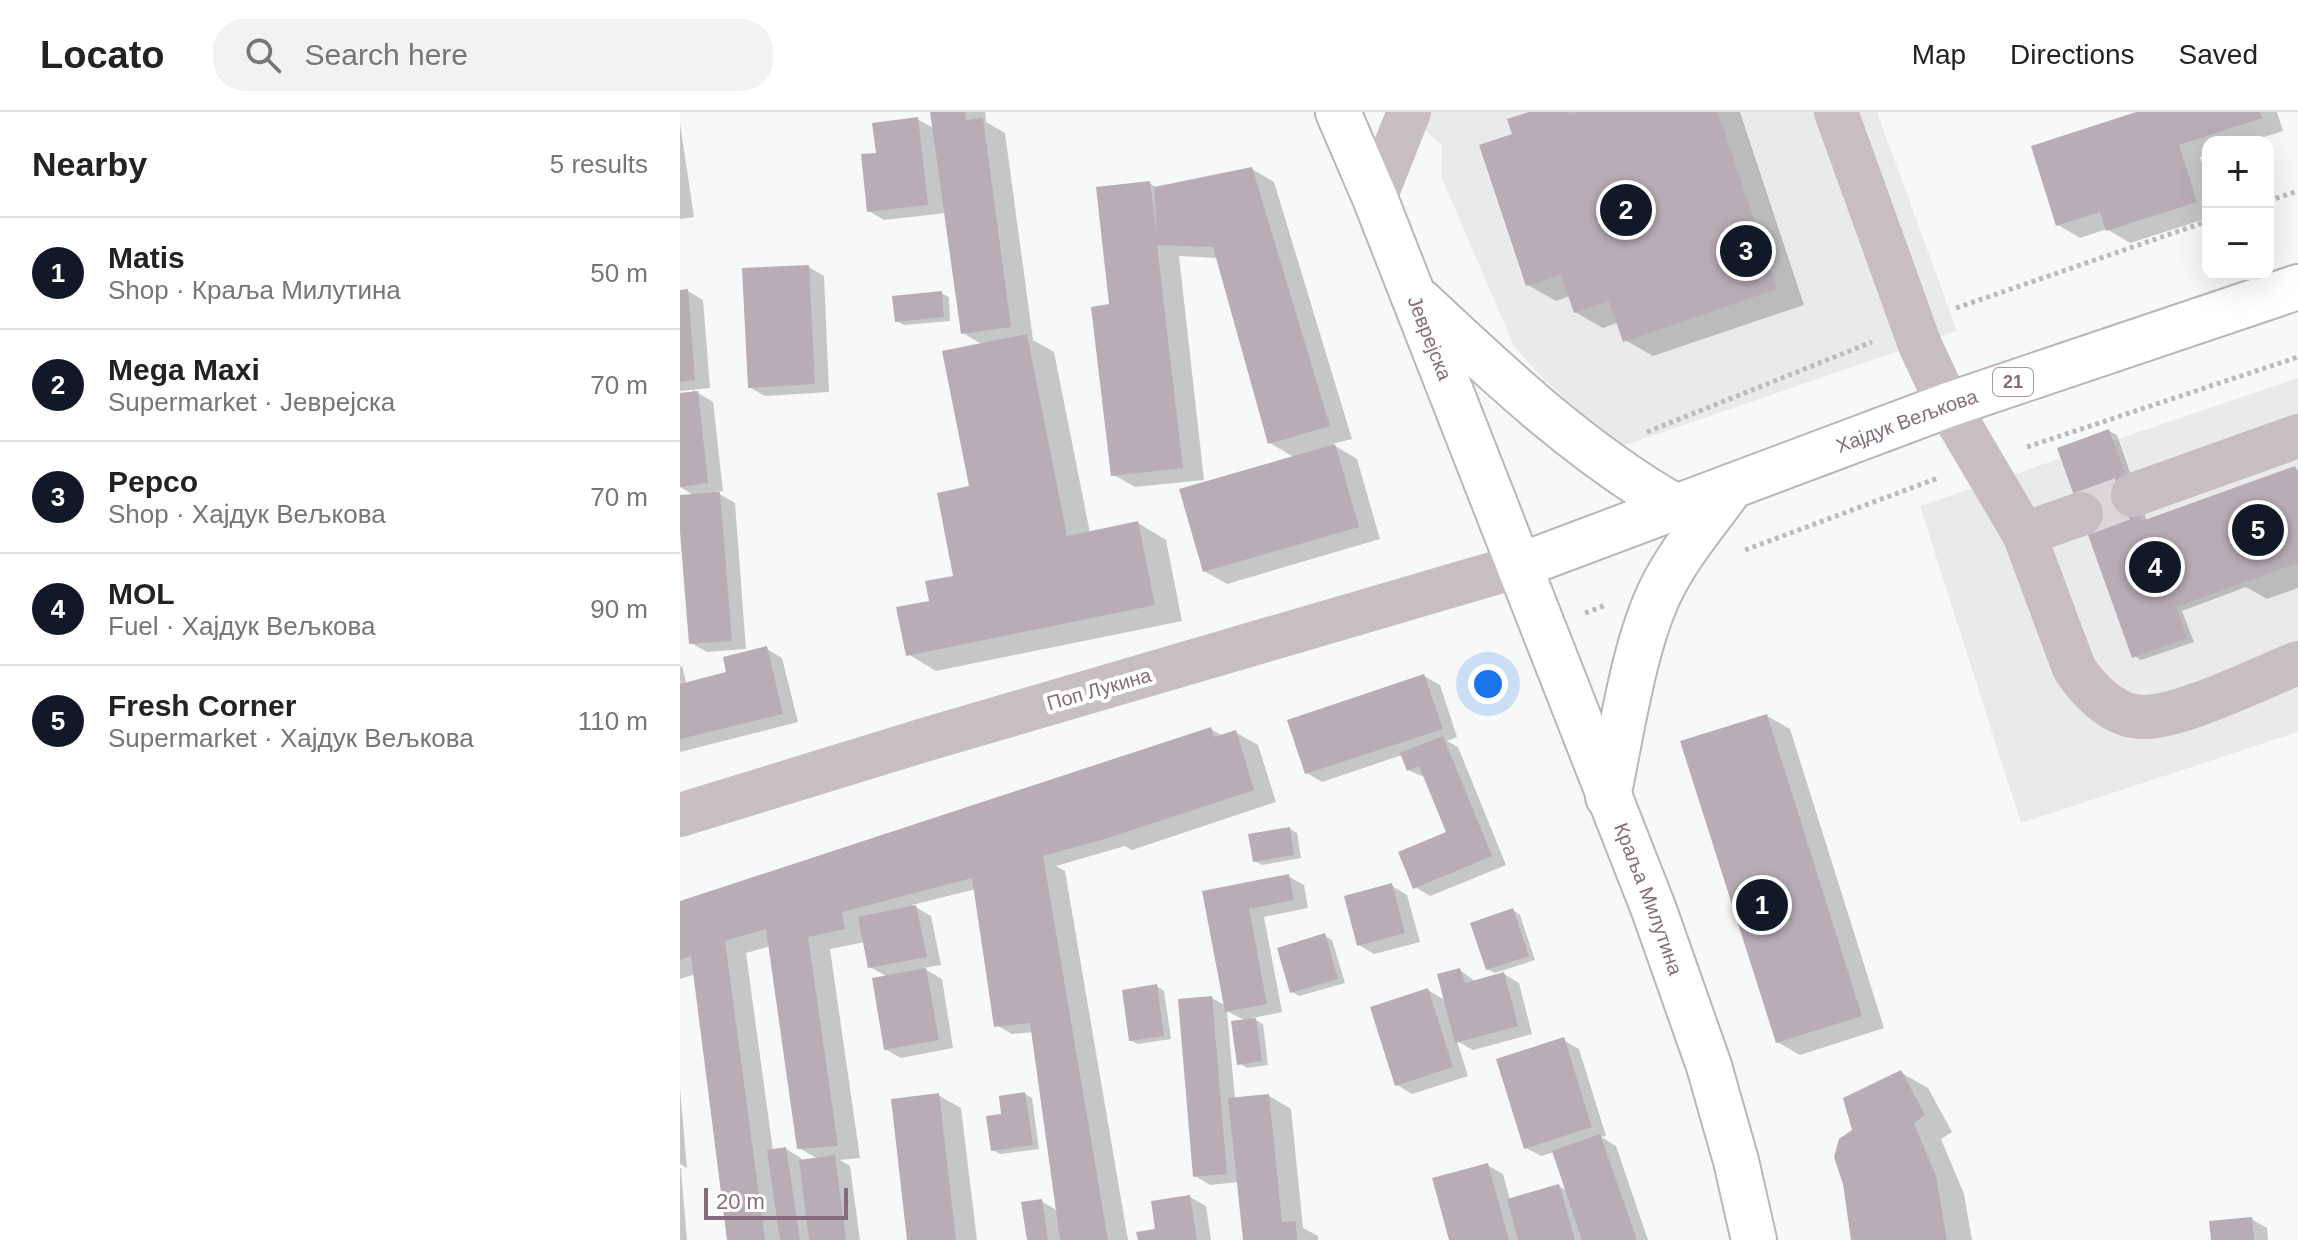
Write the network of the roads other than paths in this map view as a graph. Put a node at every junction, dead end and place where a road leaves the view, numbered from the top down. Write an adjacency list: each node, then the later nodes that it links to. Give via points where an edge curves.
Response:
1 (1338, 112): 4 (main road, Јеврејска)
2 (1409, 112): 4 (street)
3 (1836, 112): 7 (street, via 1913,325)
4 (1375, 198): 6 (main road, Јеврејска)
5 (2298, 287): 7 (main road, Хајдук Вељкова / 21)
6 (1412, 294): 11 (main road, via 1593,453); 14 (main road, Јеврејска)
7 (1948, 405): 9 (main road, Хајдук Вељкова / 21); 13 (street)
8 (2298, 436): 10 (street)
9 (1732, 486): 11 (main road, Хајдук Вељкова / 21); 16 (main road, via 1658,595 1638,657)
10 (2133, 495)
11 (1676, 507): 14 (main road, Хајдук Вељкова / 21)
12 (2081, 514): 13 (street)
13 (2024, 534): 15 (street, via 2074,668 2084,684 2120,712 2167,715)
14 (1519, 566): 16 (main road, Краља Милутина); 17 (street, Поп Лукина)
15 (2298, 663)
16 (1608, 797): 18 (main road, Краља Милутина, via 1709,1066)
17 (680, 815)
18 (1754, 1240)

